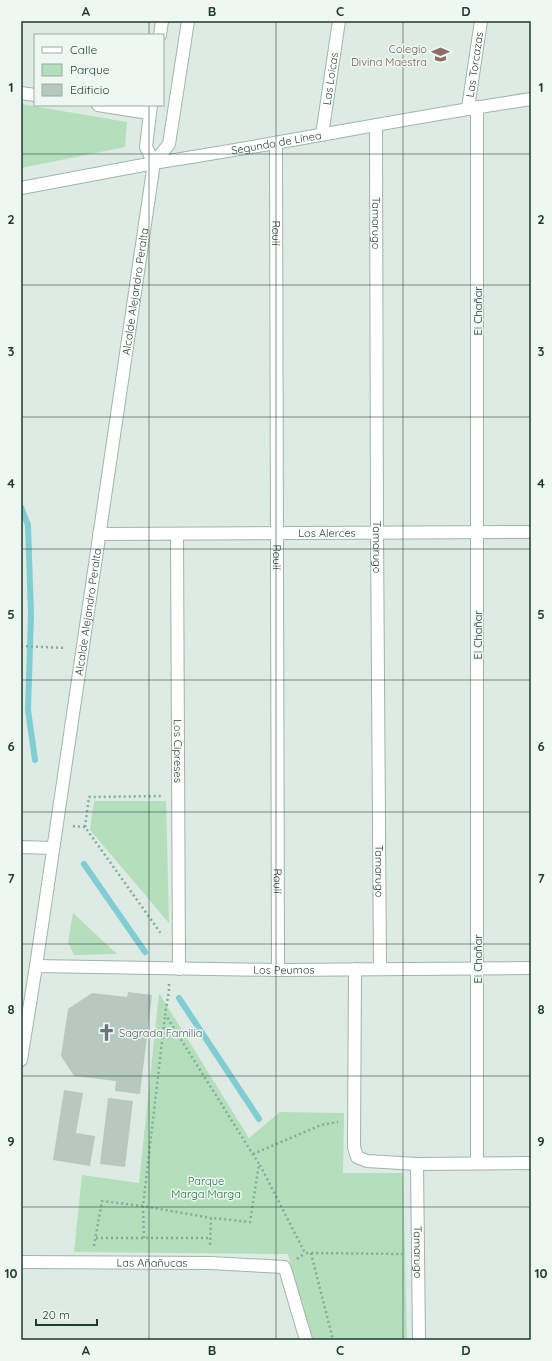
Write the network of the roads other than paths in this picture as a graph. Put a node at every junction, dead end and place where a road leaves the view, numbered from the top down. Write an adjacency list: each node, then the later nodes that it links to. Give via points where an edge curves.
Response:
1 (162, 21): 5 (street)
2 (188, 21): 15 (street, Alcalde Alejandro Peralta, via 169,144)
3 (338, 21): 13 (street, Las Loicas)
4 (481, 21): 10 (street, Las Torcazas)
5 (160, 34)
6 (21, 93): 7 (street)
7 (34, 95)
8 (531, 99): 10 (street, Segundo de Línea)
9 (111, 106): 11 (street)
10 (473, 108): 12 (street, Segundo de Línea); 20 (street, El Chañar)
11 (150, 109): 15 (street, via 146,146)
12 (376, 125): 13 (street, Segundo de Línea); 19 (street, Tamarugo)
13 (322, 135): 14 (street, Segundo de Línea)
14 (276, 144): 15 (street, Segundo de Línea); 18 (street, Raulí)
15 (154, 163): 16 (street, Segundo de Línea); 21 (street, Alcalde Alejandro Peralta)
16 (21, 188)
17 (531, 532): 20 (street, Los Alerces)
18 (276, 533): 19 (street, Los Alerces); 22 (street, Los Alerces); 31 (street, Raulí)
19 (377, 533): 20 (street, Los Alerces); 30 (street, Tamarugo)
20 (478, 533): 27 (street, El Chañar)
21 (99, 534): 22 (street, Los Alerces); 24 (street, Alcalde Alejandro Peralta)
22 (177, 534): 26 (street, Los Cipreses, via 178,796)
23 (21, 847): 24 (street)
24 (53, 848): 25 (street, Alcalde Alejandro Peralta)
25 (36, 966): 26 (street, Los Peumos); 32 (street, Alcalde Alejandro Peralta)
26 (173, 968): 31 (street, Los Peumos)
27 (478, 968): 28 (street, Los Peumos); 30 (street, Los Peumos); 33 (street, El Chañar)
28 (531, 968)
29 (355, 969): 30 (street, Los Peumos); 31 (street, Los Peumos); 35 (street, via 354,1147 357,1157 367,1161)
30 (380, 969)
31 (278, 970)
32 (21, 1060)
33 (478, 1163): 34 (street); 35 (street)
34 (531, 1163)
35 (416, 1164): 38 (street, Tamarugo)
36 (21, 1262): 37 (street, Las Añañucas, via 210,1263 284,1267)
37 (306, 1340)
38 (419, 1340)

